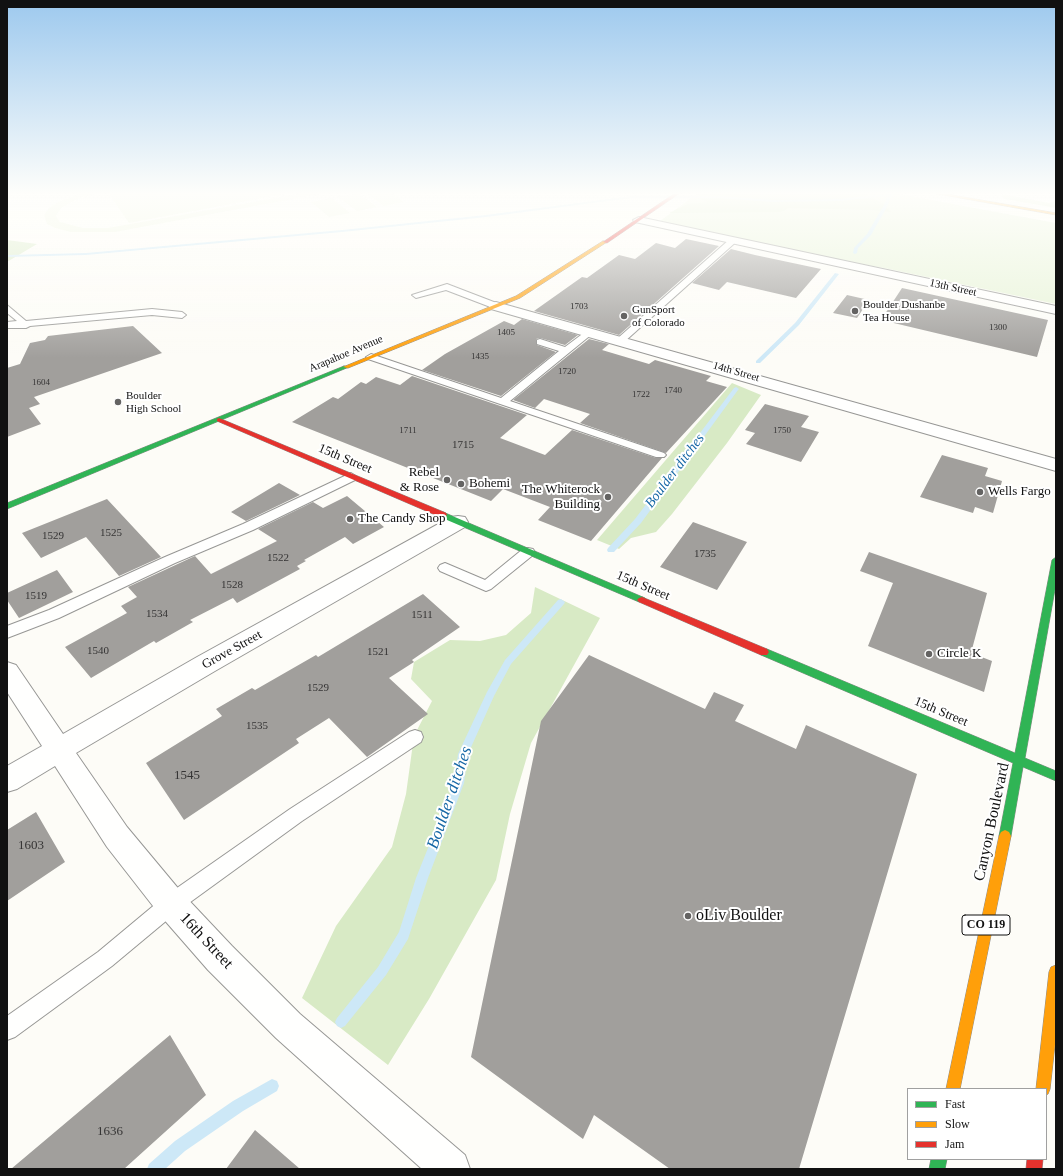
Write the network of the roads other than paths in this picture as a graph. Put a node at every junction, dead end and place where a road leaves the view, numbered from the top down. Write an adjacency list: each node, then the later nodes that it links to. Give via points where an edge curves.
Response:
1 (596, 248): 5 (main road, Arapahoe Avenue, via 518,297)
2 (725, 248): 12 (lane)
3 (765, 248): 7 (street, 13th Street)
4 (416, 296): 5 (lane, 14th Street, via 447,287)
5 (496, 306): 11 (street, 14th Street); 15 (main road, Arapahoe Avenue)
6 (7, 308): 10 (lane)
7 (1056, 310)
8 (182, 315): 10 (lane, via 152,312)
9 (7, 325): 10 (lane)
10 (26, 325)
11 (589, 332): 12 (street, 14th Street); 14 (lane)
12 (621, 340): 19 (street, 14th Street)
13 (540, 342): 14 (lane)
14 (566, 350): 16 (lane)
15 (371, 357): 16 (lane); 17 (main road, Arapahoe Avenue)
16 (502, 402): 18 (lane)
17 (219, 420): 20 (main road, 15th Street); 21 (main road, Arapahoe Avenue)
18 (660, 454)
19 (1056, 464)
20 (351, 476): 22 (main road, 15th Street); 26 (lane, via 248,527)
21 (7, 506)
22 (458, 522): 23 (main road, 15th Street); 29 (street, Grove Street, via 206,664)
23 (528, 552): 25 (lane, via 486,586); 30 (main road, 15th Street)
24 (1056, 560): 30 (main road, Canyon Boulevard / CO 119)
25 (445, 568)
26 (7, 632)
27 (7, 672): 29 (street, 16th Street)
28 (415, 736): 33 (lane, via 296,815)
29 (59, 751): 32 (street, Grove Street); 33 (street, 16th Street, via 117,837)
30 (1020, 760): 31 (main road, 15th Street); 36 (main road, Canyon Boulevard / CO 119)
31 (1056, 776)
32 (7, 780)
33 (171, 904): 35 (lane, via 105,959); 38 (street, 16th Street, via 220,958 288,1026)
34 (1056, 972): 37 (main road)
35 (7, 1029)
36 (953, 1088)
37 (1043, 1088)
38 (451, 1169)

